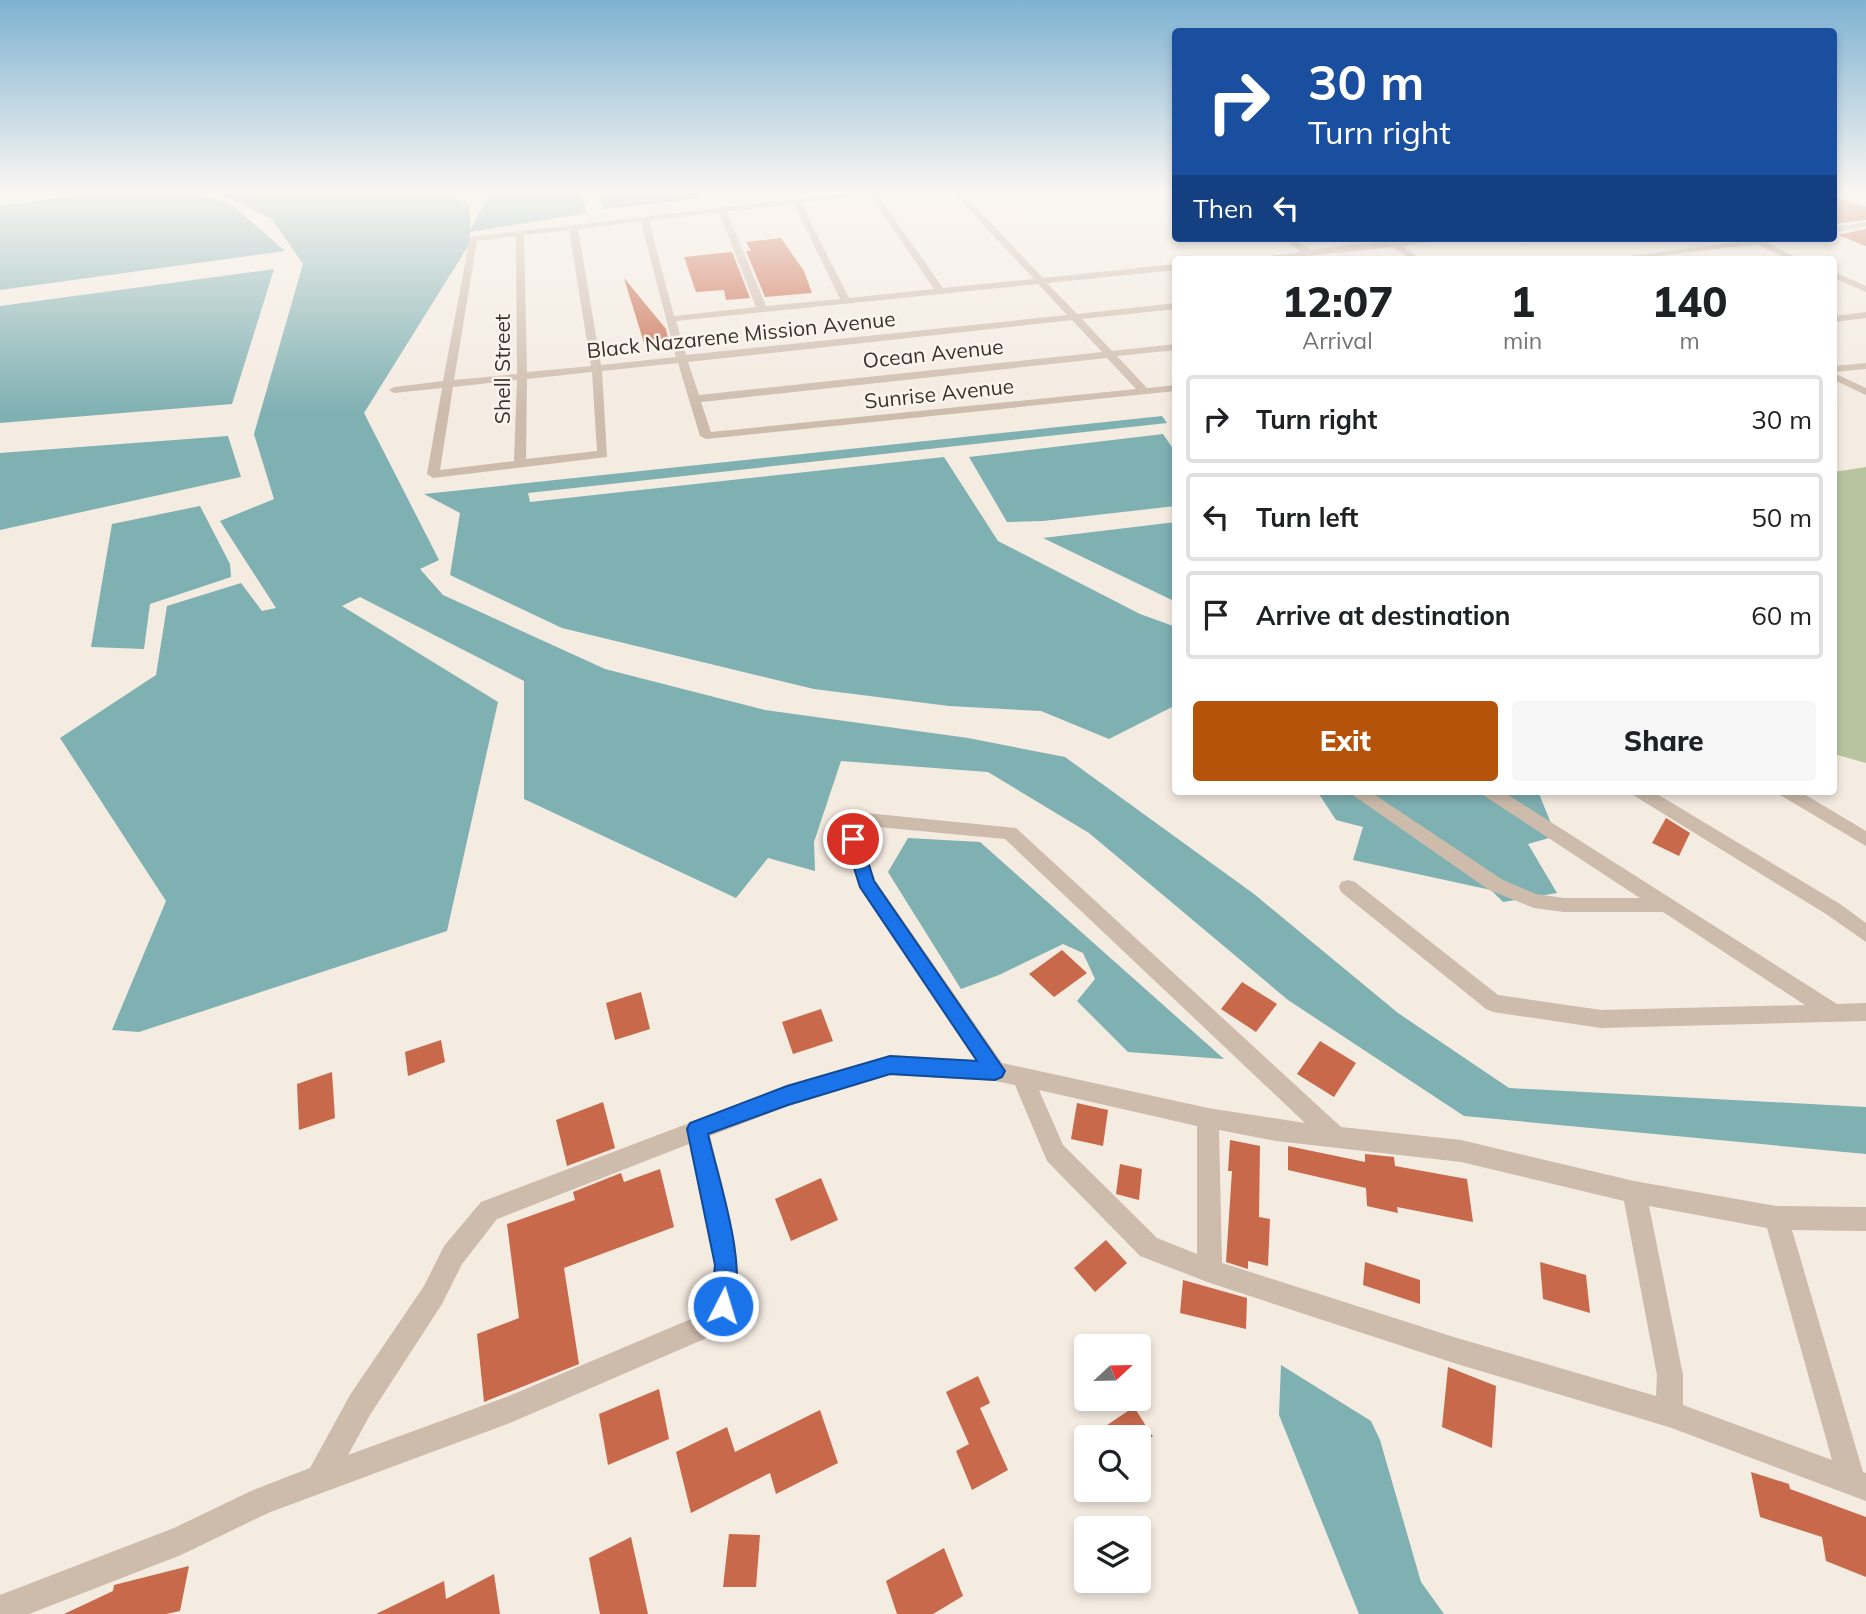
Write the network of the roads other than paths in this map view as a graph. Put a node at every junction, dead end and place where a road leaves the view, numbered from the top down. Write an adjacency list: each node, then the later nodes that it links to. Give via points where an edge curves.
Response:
1 (469, 264): 31 (street)
2 (520, 264): 29 (street, Shell Street)
3 (579, 264): 28 (street)
4 (656, 264): 21 (street)
5 (744, 264): 18 (street)
6 (828, 264): 16 (street)
7 (922, 264): 15 (street)
8 (1025, 264): 11 (street)
9 (1172, 267): 11 (street)
10 (1837, 276): 12 (street)
11 (1041, 281): 15 (street); 20 (street)
12 (1850, 282): 13 (street); 14 (street)
13 (1837, 283)
14 (1866, 289)
15 (940, 291): 16 (street)
16 (846, 301): 18 (street)
17 (1172, 306): 20 (street, Black Nazarene Mission Avenue)
18 (762, 309): 21 (street)
19 (1866, 315): 22 (street)
20 (1077, 317): 24 (street); 25 (street, Black Nazarene Mission Avenue)
21 (670, 319): 25 (street)
22 (1837, 319)
23 (1172, 347): 24 (street, Ocean Avenue)
24 (1110, 354): 34 (street); 36 (street, Ocean Avenue)
25 (683, 361): 28 (street, Black Nazarene Mission Avenue); 36 (street)
26 (1866, 366): 27 (street)
27 (1837, 369)
28 (597, 370): 29 (street, Black Nazarene Mission Avenue); 37 (street, via 603,454)
29 (522, 377): 31 (street, Black Nazarene Mission Avenue); 37 (street, Shell Street)
30 (1837, 378): 35 (street)
31 (449, 385): 33 (street, Black Nazarene Mission Avenue); 37 (street, via 433,474)
32 (1172, 389): 34 (street, Sunrise Avenue)
33 (394, 390)
34 (1145, 392): 36 (street, Sunrise Avenue, via 706,436)
35 (1866, 392)
36 (695, 398)
37 (520, 463)
38 (1362, 795): 44 (street, via 1496,885 1534,901)
39 (1495, 795): 44 (street)
40 (1646, 795): 45 (street, via 1833,909)
41 (1793, 795): 42 (street)
42 (1866, 839)
43 (1348, 887): 46 (street, via 1493,1003 1601,1019)
44 (1667, 905): 46 (street)
45 (1866, 934)
46 (1833, 1012): 47 (street)
47 (1866, 1012)
48 (995, 1071): 49 (street); 51 (street, via 890,1065); 52 (street, via 866,883 846,817 1010,833)
49 (1022, 1077): 50 (street); 56 (street, via 1055,1153 1149,1247)
50 (1208, 1118): 52 (street); 56 (street)
51 (697, 1129): 58 (street, via 489,1210 453,1255); 58 (street, via 727,1265 723,1306 700,1328 510,1409)
52 (1336, 1137): 53 (street, via 1461,1151)
53 (1634, 1192): 54 (street); 57 (street, via 1670,1376)
54 (1776, 1218): 55 (street); 59 (street)
55 (1866, 1219)
56 (1210, 1271): 57 (street)
57 (1669, 1413): 59 (street)
58 (320, 1479): 60 (street, via 261,1501 181,1540)
59 (1859, 1484)
60 (0, 1610)

